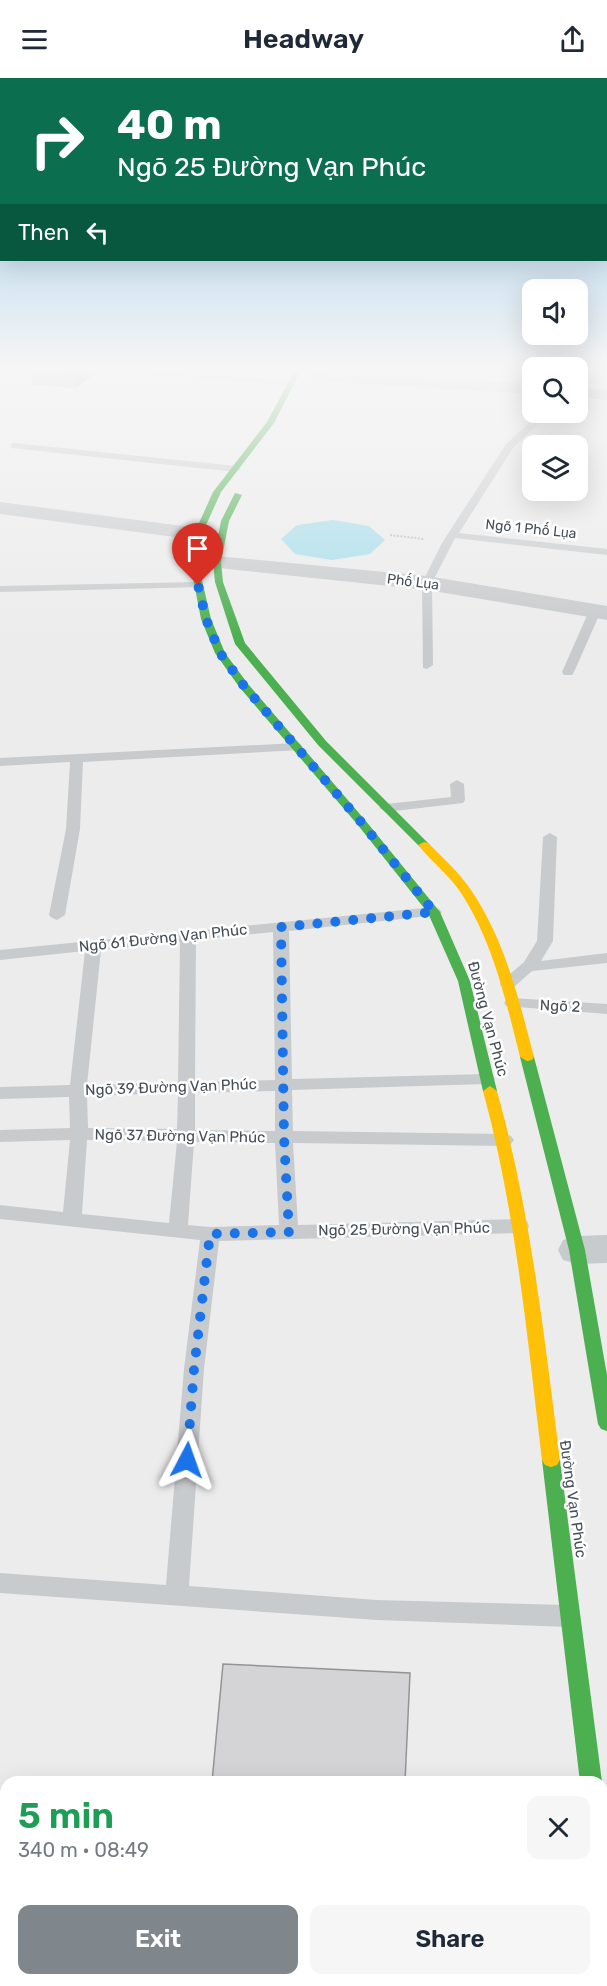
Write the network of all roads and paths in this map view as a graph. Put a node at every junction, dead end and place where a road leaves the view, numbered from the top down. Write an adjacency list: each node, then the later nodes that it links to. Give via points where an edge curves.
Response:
1 (132, 461): 4 (lane)
2 (250, 461): 4 (main road, Đường Vạn Phúc)
3 (499, 461): 8 (lane)
4 (242, 475): 6 (main road, Đường Vạn Phúc, via 218,492); 11 (main road, Đường Vạn Phúc, via 225,521)
5 (0, 508): 6 (street)
6 (198, 534): 13 (main road, Đường Vạn Phúc, via 194,563)
7 (390, 535): 9 (path)
8 (452, 535): 10 (lane, Ngõ 1 Phố Lụa); 12 (lane)
9 (408, 537)
10 (607, 552)
11 (217, 562): 12 (street, Phố Lụa); 18 (main road, Đường Vạn Phúc, via 219,582 240,644)
12 (427, 583): 15 (street, Phố Lụa); 16 (lane)
13 (198, 585): 14 (lane); 19 (main road, Đường Vạn Phúc, via 220,653)
14 (0, 589)
15 (601, 612): 17 (lane)
16 (427, 665)
17 (568, 672)
18 (322, 743): 19 (main road); 23 (main road, Đường Vạn Phúc)
19 (296, 747): 20 (lane); 25 (main road, Đường Vạn Phúc)
20 (77, 760): 21 (lane); 26 (lane, via 73,829)
21 (0, 762)
22 (458, 784): 23 (lane, via 458,800)
23 (386, 808): 33 (main road, Đường Vạn Phúc, via 451,872 480,915)
24 (550, 837): 32 (lane, via 545,942)
25 (434, 912): 27 (lane, Ngõ 61 Đường Vạn Phúc); 36 (main road, Đường Vạn Phúc, via 464,981)
26 (57, 915)
27 (281, 927): 28 (lane, Ngõ 61 Đường Vạn Phúc); 37 (lane)
28 (188, 934): 29 (lane, Ngõ 61 Đường Vạn Phúc); 38 (lane)
29 (94, 944): 30 (lane, Ngõ 61 Đường Vạn Phúc); 39 (lane)
30 (0, 955)
31 (607, 958): 32 (lane)
32 (530, 967): 33 (lane)
33 (508, 984): 34 (main road, Đường Vạn Phúc)
34 (512, 1003): 35 (lane, Ngõ 2); 52 (main road, Đường Vạn Phúc, via 526,1075)
35 (607, 1009)
36 (492, 1078): 37 (lane, Ngõ 39 Đường Vạn Phúc); 45 (main road, Đường Vạn Phúc)
37 (284, 1084): 38 (lane, Ngõ 39 Đường Vạn Phúc); 44 (lane)
38 (185, 1087): 39 (lane, Ngõ 39 Đường Vạn Phúc); 43 (lane)
39 (78, 1090): 40 (lane, Ngõ 39 Đường Vạn Phúc); 41 (lane)
40 (0, 1093)
41 (79, 1134): 42 (lane, Ngõ 37 Đường Vạn Phúc); 43 (lane, Ngõ 37 Đường Vạn Phúc); 47 (lane)
42 (0, 1136)
43 (186, 1136): 44 (lane, Ngõ 37 Đường Vạn Phúc); 49 (lane)
44 (284, 1137): 45 (lane, Ngõ 37 Đường Vạn Phúc); 50 (lane)
45 (505, 1140): 48 (main road, Đường Vạn Phúc)
46 (0, 1212): 47 (lane, Ngõ 25 Đường Vạn Phúc)
47 (72, 1221): 49 (lane, Ngõ 25 Đường Vạn Phúc)
48 (520, 1226): 50 (lane, Ngõ 25 Đường Vạn Phúc); 56 (main road, Đường Vạn Phúc)
49 (178, 1231): 51 (lane, Ngõ 25 Đường Vạn Phúc)
50 (289, 1232): 51 (lane, Ngõ 25 Đường Vạn Phúc)
51 (210, 1234): 55 (lane, via 194,1369)
52 (592, 1249): 53 (main road, Đường Vạn Phúc)
53 (607, 1424)
54 (0, 1583): 55 (lane)
55 (177, 1596): 56 (lane, via 377,1610)
56 (572, 1616): 57 (main road, Đường Vạn Phúc)
57 (590, 1776)

